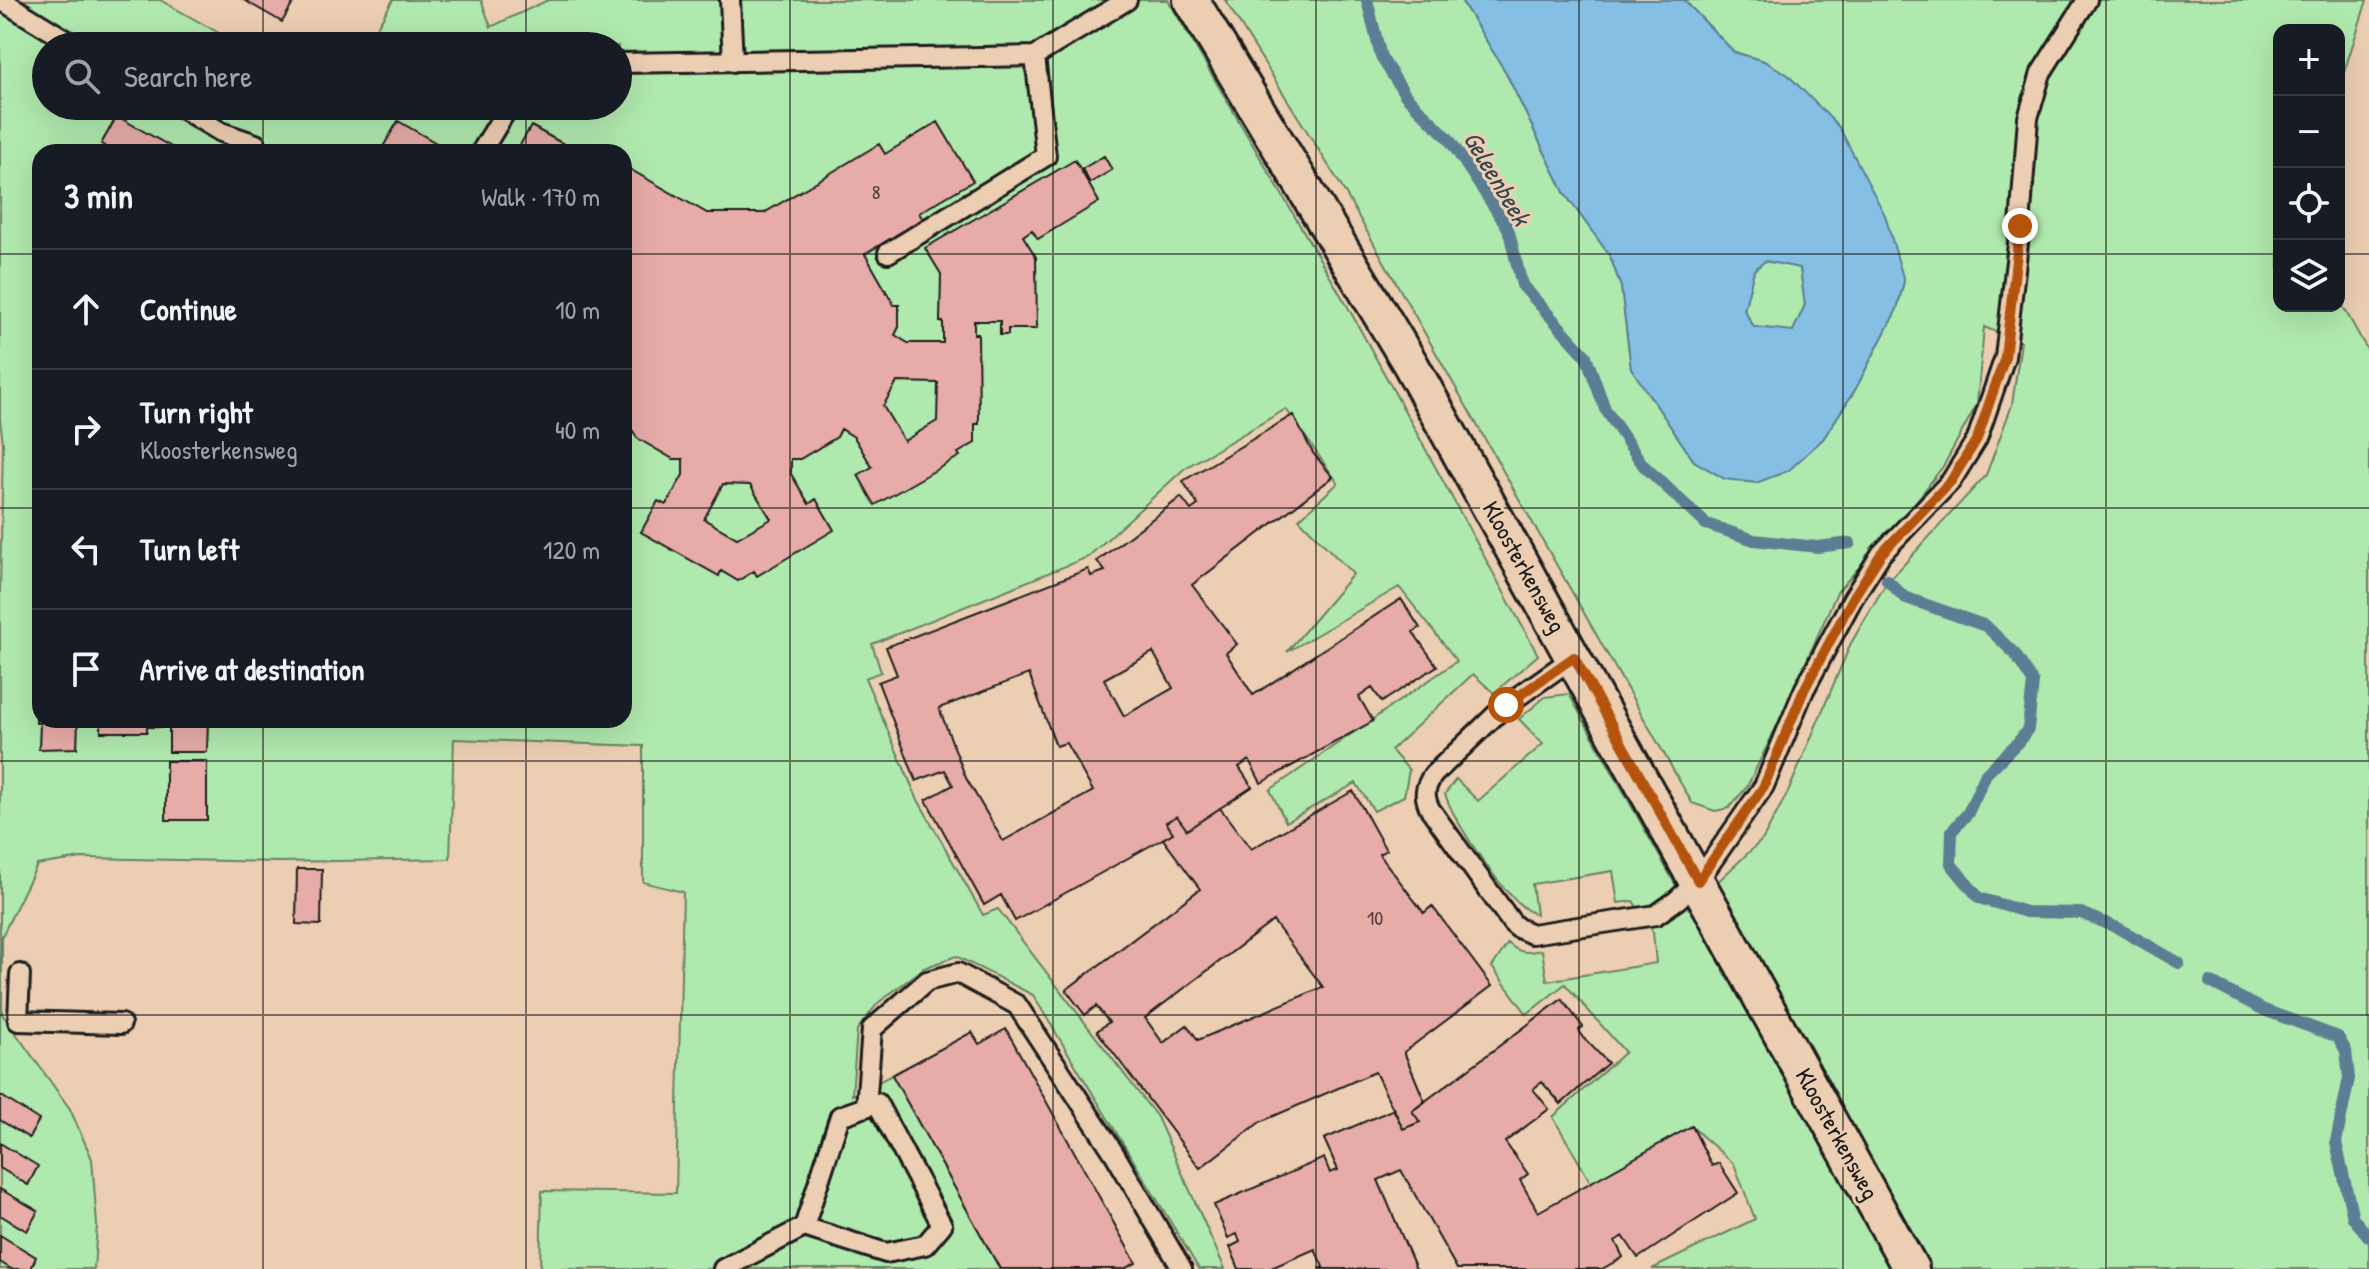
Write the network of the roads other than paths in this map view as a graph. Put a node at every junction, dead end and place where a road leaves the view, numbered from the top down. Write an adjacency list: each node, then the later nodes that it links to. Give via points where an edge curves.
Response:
1 (1, 0): 6 (lane)
2 (730, 0): 8 (lane)
3 (1127, 0): 7 (lane)
4 (1191, 0): 15 (street, Kloosterkensweg, via 1411,365)
5 (2087, 0): 16 (lane, via 2041,73 2028,118 2005,357 1977,439 1951,481 1881,554 1853,598 1804,690 1764,786)
6 (53, 32)
7 (1035, 56): 8 (lane); 14 (lane, via 1046,156)
8 (733, 62): 9 (lane)
9 (632, 63)
10 (201, 120): 12 (lane)
11 (500, 120): 13 (lane)
12 (256, 144)
13 (486, 144)
14 (888, 253)
15 (1574, 657): 16 (street, Kloosterkensweg); 16 (lane, via 1506,705 1433,775 1425,794 1430,809 1512,923 1532,934 1656,915)
16 (1698, 881): 23 (street, Kloosterkensweg)
17 (20, 974): 18 (lane, via 18,1021)
18 (121, 1024)
19 (866, 1107): 20 (lane, via 840,1116); 20 (lane, via 877,1103 942,1225 925,1245 886,1253); 22 (lane, via 872,1029 927,981 958,973 1017,1005)
20 (804, 1227): 21 (lane)
21 (723, 1269)
22 (1182, 1269)
23 (1911, 1269)

